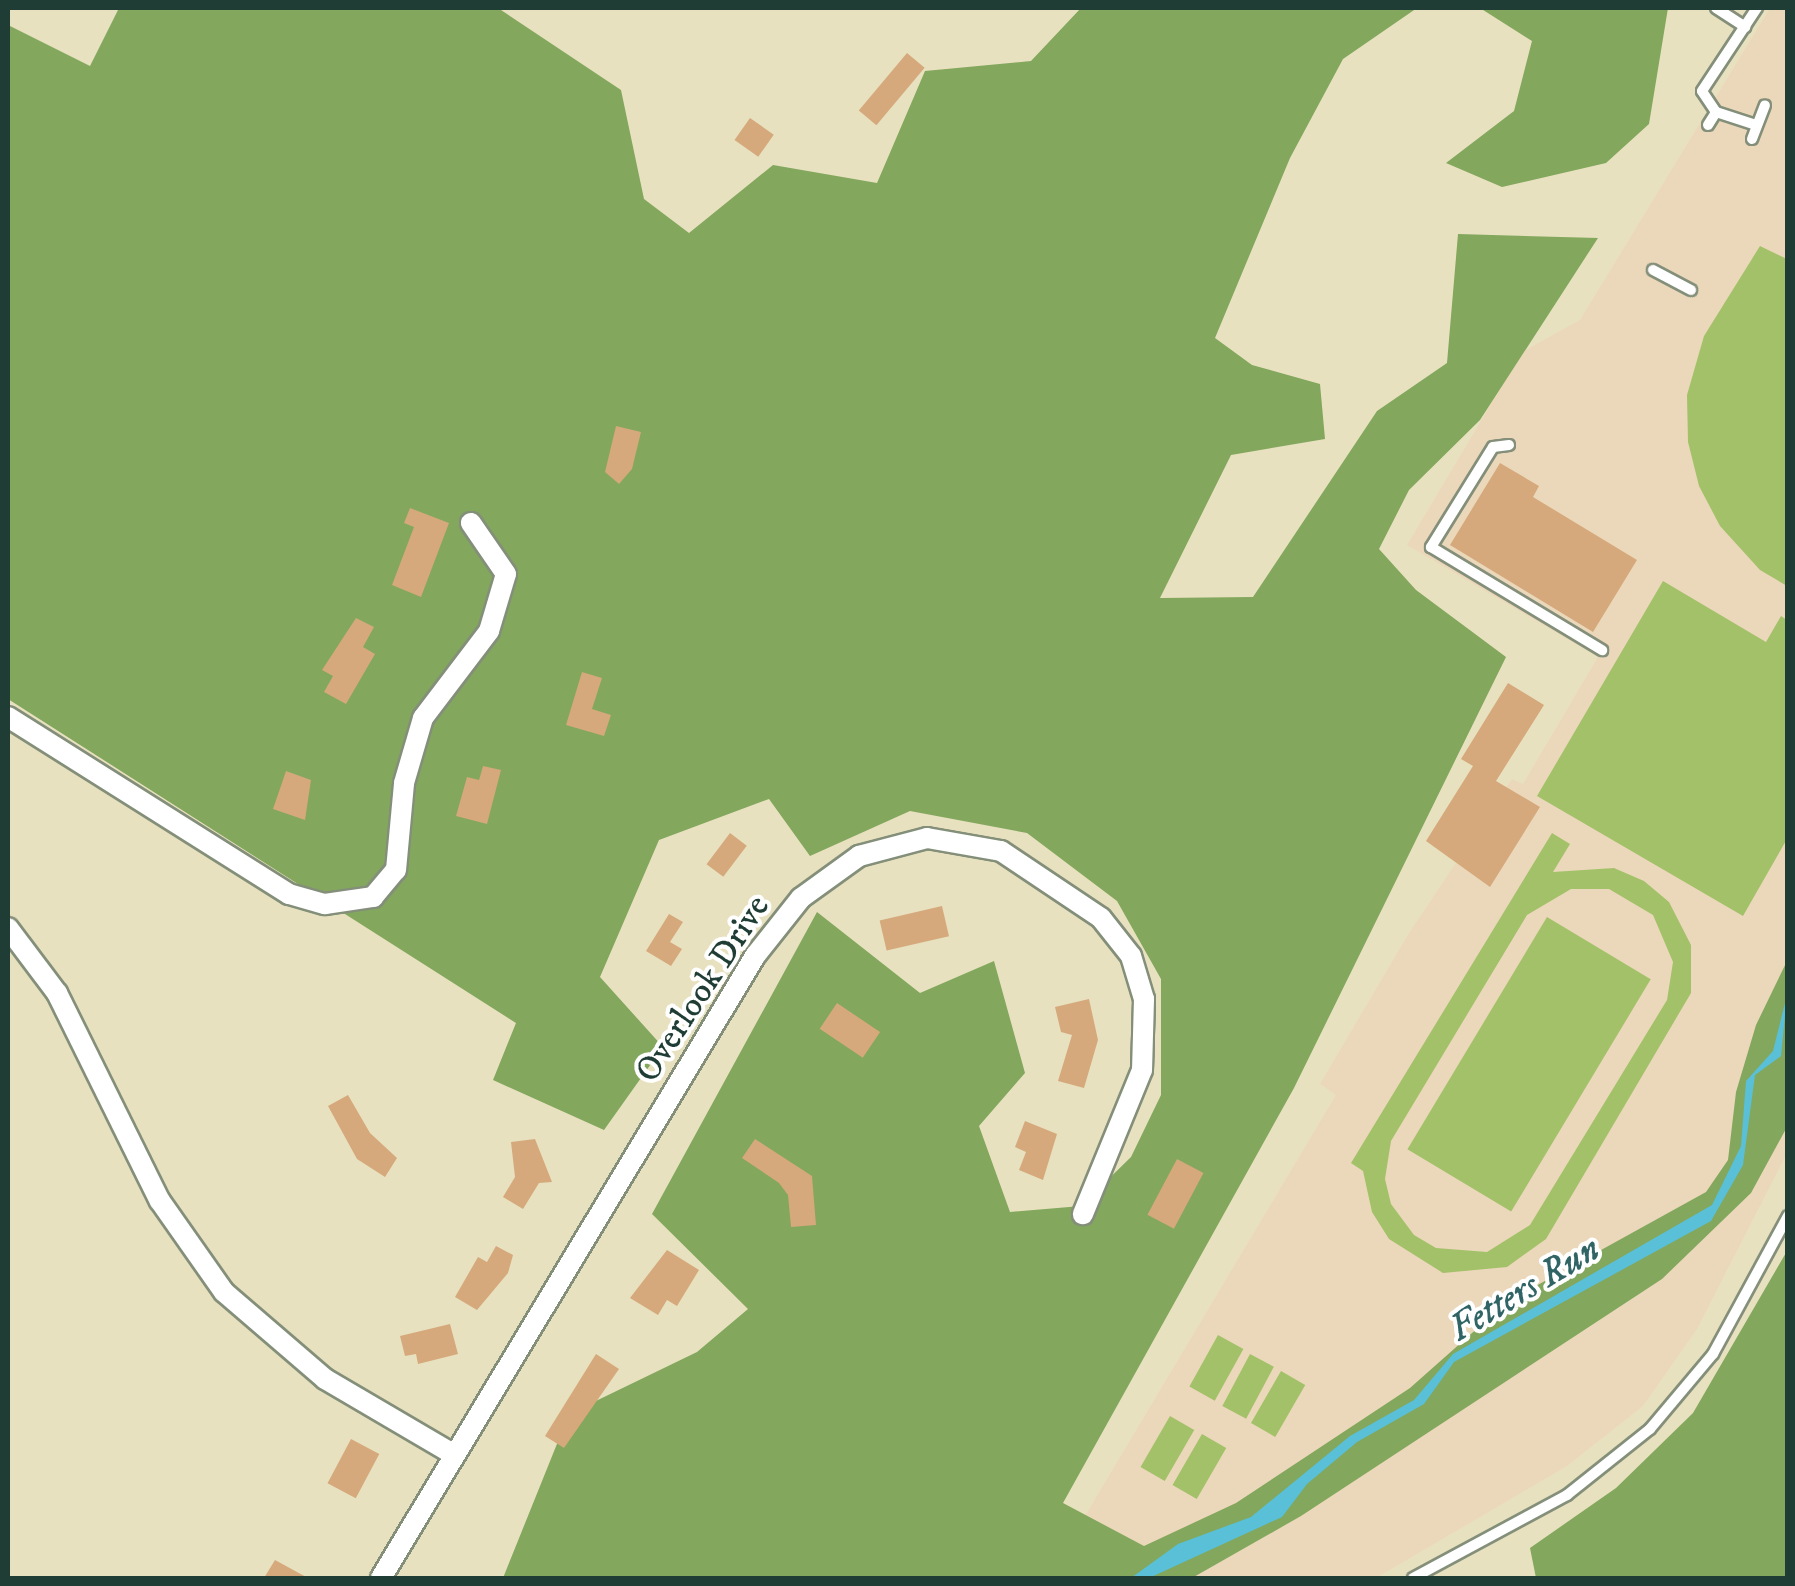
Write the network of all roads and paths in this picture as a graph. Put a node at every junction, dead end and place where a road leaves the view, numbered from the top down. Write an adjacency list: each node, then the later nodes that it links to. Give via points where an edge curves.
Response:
1 (1716, 8): 3 (lane)
2 (1757, 8): 3 (lane)
3 (1746, 27): 5 (lane, via 1702,91)
4 (1764, 105): 7 (lane)
5 (1716, 112): 6 (lane); 7 (lane)
6 (1708, 125)
7 (1756, 125): 8 (lane)
8 (1752, 139)
9 (1653, 270): 10 (lane)
10 (1691, 290)
11 (1509, 445): 13 (lane, via 1493,447 1431,546)
12 (471, 523): 14 (street, via 506,574 480,644 423,718 404,783 396,870 373,897 325,904 289,894)
13 (1602, 650)
14 (8, 717)
15 (8, 928): 18 (street, via 57,993 160,1201 224,1292 325,1379)
16 (1083, 1214): 18 (street, Overlook Drive, via 1142,1070 1144,999 1131,956 1101,918 1001,851 956,839 884,846 816,884 756,956)
17 (1788, 1216): 20 (lane, via 1713,1354 1640,1439 1567,1495)
18 (453, 1454): 19 (street, Overlook Drive)
19 (380, 1578)
20 (1413, 1578)

